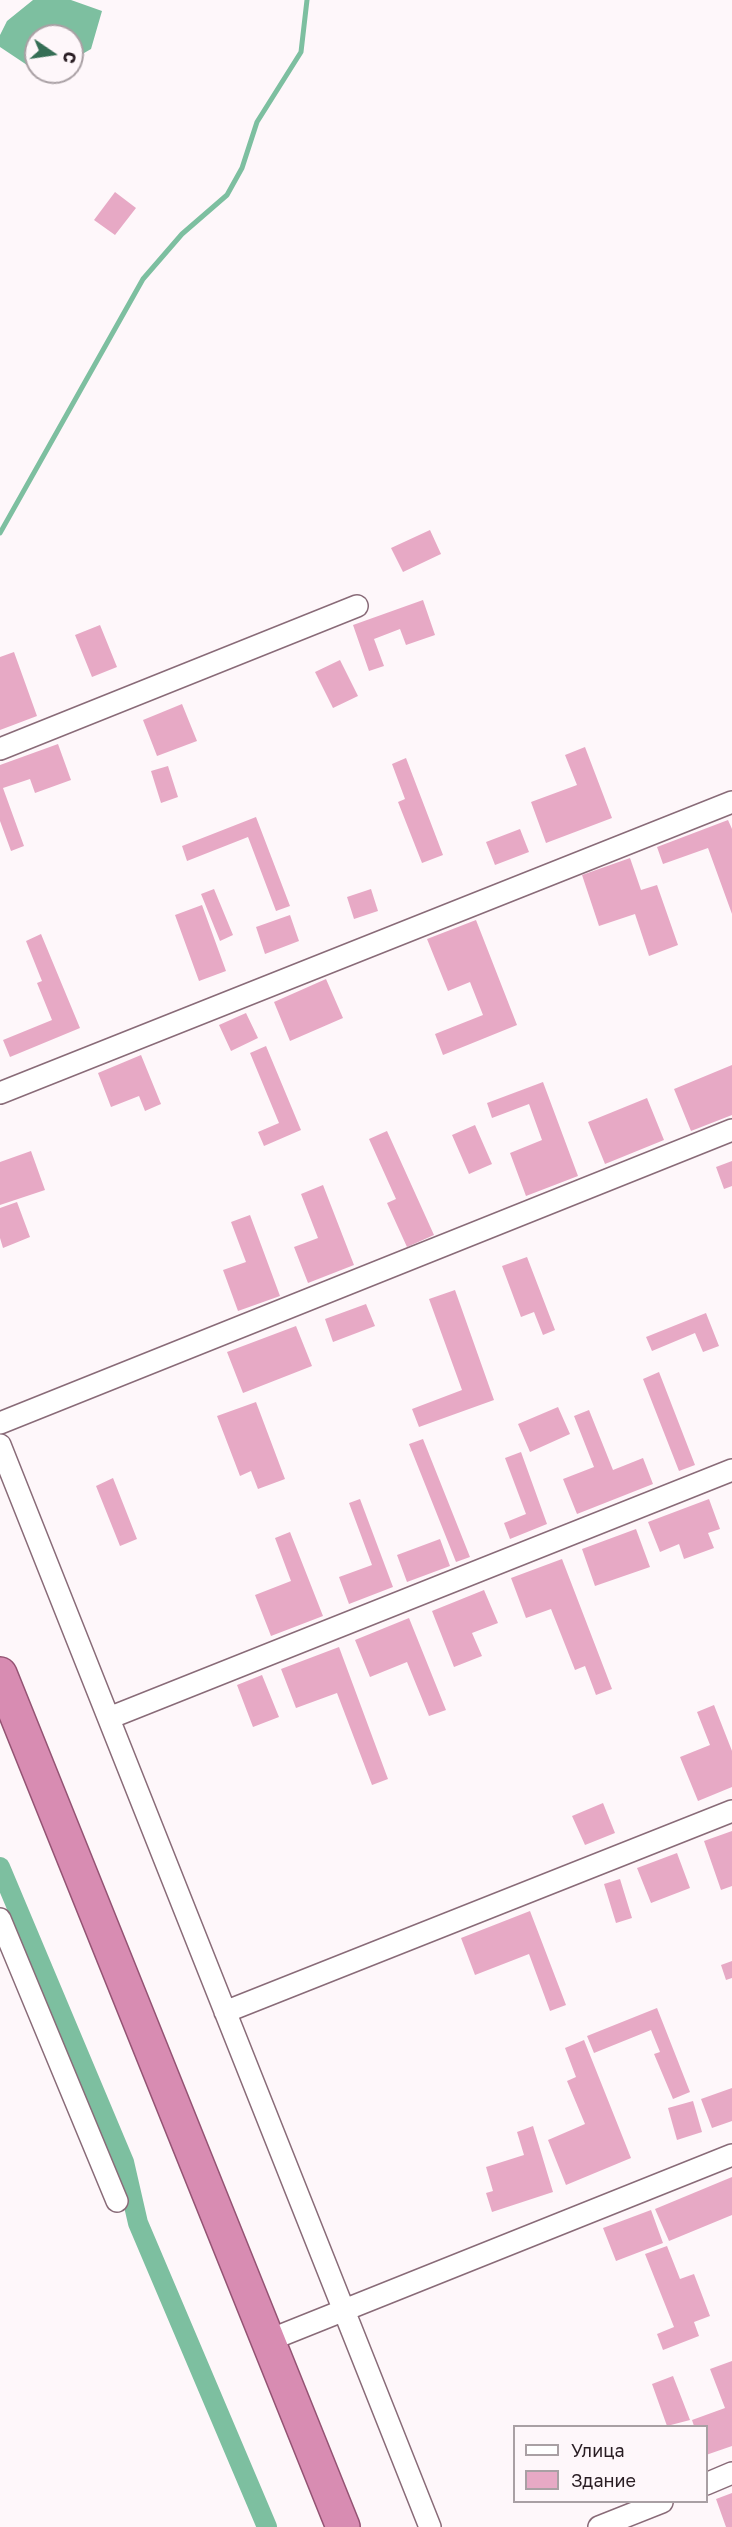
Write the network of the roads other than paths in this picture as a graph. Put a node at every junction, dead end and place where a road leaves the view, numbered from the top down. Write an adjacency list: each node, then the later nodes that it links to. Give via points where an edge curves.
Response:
1 (357, 606): 2 (street)
2 (0, 749)
3 (732, 802): 4 (street)
4 (0, 1092)
5 (732, 1130): 6 (street)
6 (0, 1423)
7 (0, 1445): 10 (street)
8 (732, 1470): 10 (street)
9 (0, 1674): 17 (highway)
10 (109, 1718): 13 (street)
11 (732, 1811): 13 (street)
12 (0, 1919): 15 (street)
13 (225, 2012): 16 (street)
14 (732, 2155): 16 (street)
15 (117, 2201)
16 (344, 2310): 17 (street); 22 (street)
17 (267, 2341): 21 (highway)
18 (732, 2473): 19 (street)
19 (708, 2483)
20 (659, 2503): 23 (street)
21 (343, 2527)
22 (430, 2527)
23 (599, 2527)

